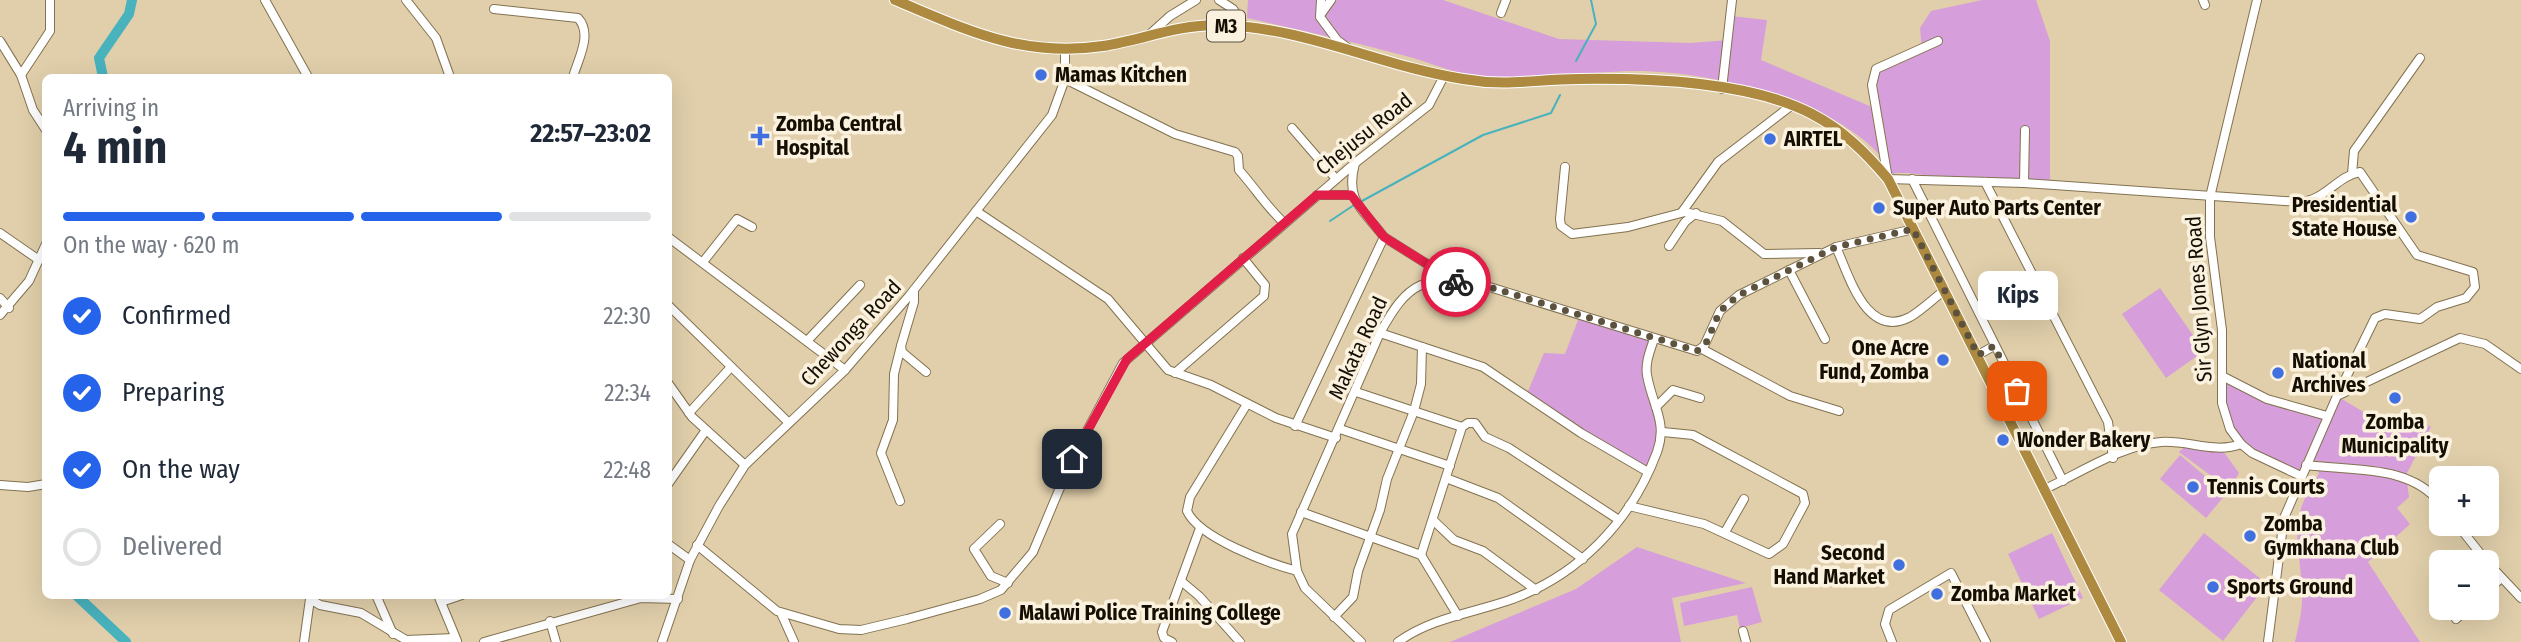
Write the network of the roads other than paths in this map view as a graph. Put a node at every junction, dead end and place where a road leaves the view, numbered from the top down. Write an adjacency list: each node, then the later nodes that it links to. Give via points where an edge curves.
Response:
1 (50, 0): 25 (street, via 50,31)
2 (265, 0): 22 (street)
3 (406, 0): 23 (street, via 436,38)
4 (895, 0): 20 (highway, M3, via 989,39)
5 (1196, 0): 16 (street)
6 (1219, 0): 15 (street, via 1233,9)
7 (1321, 0): 14 (street)
8 (1331, 0): 14 (street)
9 (1506, 0): 13 (street)
10 (2257, 0): 43 (street, Sir Glyn Jones Road)
11 (1734, 1): 28 (street)
12 (494, 9): 24 (street, via 578,18 585,37)
13 (1501, 13)
14 (1320, 17): 19 (street)
15 (1245, 27): 16 (highway, M3, via 1195,26); 19 (highway, M3)
16 (1149, 35): 20 (highway, M3)
17 (0, 41): 25 (street)
18 (1938, 41): 37 (street, via 1876,69 1872,85)
19 (1350, 49): 26 (highway, M3)
20 (1065, 50): 27 (street, Chewonga Road)
21 (2420, 58): 35 (street, via 2354,151)
22 (305, 74)
23 (449, 74)
24 (574, 74)
25 (20, 75): 30 (street)
26 (1444, 76): 28 (highway, M3, via 1504,85 1578,79 1670,81); 33 (street, Chejusu Road, via 1429,105)
27 (1065, 79): 44 (street, Chewonga Road, via 1052,115); 46 (street, via 1175,134 1235,152 1238,170 1261,202)
28 (1722, 89): 29 (highway, M3)
29 (1792, 106): 37 (highway, M3, via 1849,139); 45 (street, via 1718,162)
30 (42, 124)
31 (1292, 128): 36 (street)
32 (2025, 130): 40 (street)
33 (1355, 163): 36 (street, Chejusu Road); 42 (street)
34 (1565, 166): 45 (street, via 1560,219 1561,226 1572,234)
35 (2352, 174): 43 (street, via 2307,202); 88 (street, via 2362,174 2417,255 2469,270 2476,281 2466,298 2420,318 2385,314 2375,318)
36 (1336, 179): 41 (street, Chejusu Road)
37 (1888, 179): 38 (street); 48 (highway, M3)
38 (1912, 179): 39 (street); 76 (street)
39 (1985, 182): 40 (street); 106 (street, via 2108,422)
40 (2024, 183): 43 (street)
41 (1317, 195): 42 (street); 46 (street, Chejusu Road)
42 (1351, 195): 50 (street)
43 (2210, 197): 85 (street, Sir Glyn Jones Road)
44 (976, 211): 62 (street, Chewonga Road); 74 (street, via 1108,299)
45 (1685, 214): 52 (street); 55 (street, via 1696,213 1734,227 1764,254)
46 (1284, 223): 56 (street, Chejusu Road)
47 (752, 227): 58 (street, via 737,219)
48 (1913, 229): 53 (street); 63 (highway, M3)
49 (0, 233): 57 (street)
50 (1384, 237): 60 (street); 99 (street)
51 (672, 240): 58 (street)
52 (1670, 246)
53 (1836, 247): 55 (street); 63 (street, via 1863,307 1877,318 1909,317)
54 (42, 253): 57 (street)
55 (1821, 253): 59 (street)
56 (1243, 258): 74 (street, Chejusu Road); 84 (street, via 1265,285 1264,296)
57 (39, 260): 65 (street)
58 (703, 262): 73 (street)
59 (1789, 270): 72 (street); 78 (street, via 1724,306)
60 (1454, 281): 70 (street, Makata Road, via 1423,284 1407,292); 71 (street, Makata Road, via 1483,285)
61 (860, 285): 73 (street)
62 (915, 290): 68 (street, Chewonga Road); 69 (street)
63 (1945, 290): 79 (highway, M3)
64 (0, 298): 65 (street)
65 (9, 308): 67 (street)
66 (672, 310): 80 (street)
67 (0, 315)
68 (893, 315): 69 (street); 82 (street, Chewonga Road)
69 (905, 327): 75 (street)
70 (1380, 333): 77 (street); 87 (street, Makata Road)
71 (1654, 339): 78 (street, Makata Road, via 1687,350); 93 (street, via 1646,366)
72 (1825, 339)
73 (807, 341): 82 (street)
74 (1143, 344): 84 (street); 139 (street, Chejusu Road, via 1119,368 1072,459 1041,537)
75 (901, 346): 83 (street); 120 (street, via 894,374 893,420 881,453)
76 (1994, 346): 79 (street); 114 (street)
77 (1422, 347): 94 (street, via 1422,381); 110 (street, via 1483,367)
78 (1702, 349): 95 (street, Makata Road, via 1790,396)
79 (1978, 355): 117 (highway, M3)
80 (732, 367): 96 (street); 98 (street)
81 (2521, 369): 88 (street, via 2485,344 2460,338)
82 (845, 370): 98 (street, Chewonga Road)
83 (926, 372)
84 (1175, 373): 92 (street)
85 (2222, 376): 97 (street, via 2267,399); 104 (street, Sir Glyn Jones Road, via 2222,411)
86 (672, 389): 89 (street)
87 (1356, 392): 94 (street); 103 (street, Makata Road)
88 (2337, 396): 97 (street)
89 (678, 398): 91 (street); 96 (street)
90 (1700, 398): 93 (street, via 1673,390)
91 (672, 401)
92 (1247, 404): 99 (street); 126 (street, via 1190,497 1187,511)
93 (1656, 407): 102 (street)
94 (1414, 411): 100 (street); 105 (street)
95 (1839, 411)
96 (689, 413): 101 (street)
97 (2327, 416): 107 (street)
98 (789, 423): 108 (street, Chewonga Road)
99 (1295, 426): 103 (street)
100 (1462, 427): 109 (street); 123 (street, via 1475,423 1487,439 1509,448)
101 (706, 430): 108 (street); 112 (street)
102 (1662, 432): 110 (street); 127 (street, via 1693,435 1806,498 1783,544 1772,554)
103 (1338, 434): 105 (street); 122 (street, Makata Road)
104 (2241, 443): 106 (street, via 2225,449 2159,442); 111 (street, Sir Glyn Jones Road)
105 (1401, 450): 109 (street); 129 (street)
106 (2113, 458): 114 (street)
107 (2306, 465): 111 (street); 118 (street, via 2404,477)
108 (745, 466): 130 (street, Chewonga Road)
109 (1450, 466): 113 (street)
110 (1648, 472): 121 (street)
111 (2301, 476): 169 (street, via 2280,533)
112 (672, 478)
113 (1446, 478): 124 (street); 134 (street, via 1498,498)
114 (2063, 481): 117 (street)
115 (0, 485): 116 (street)
116 (42, 485)
117 (2045, 489): 168 (highway, M3)
118 (2429, 491)
119 (1744, 499): 127 (street)
120 (900, 501)
121 (1629, 506): 123 (street); 127 (street, via 1680,516)
122 (1301, 512): 129 (street); 136 (street, Makata Road, via 1292,534)
123 (1619, 520): 134 (street)
124 (1434, 521): 133 (street); 140 (street, via 1454,540 1483,551)
125 (1000, 524): 139 (street, via 974,549 991,576)
126 (1200, 528): 136 (street); 138 (street)
127 (1725, 532)
128 (2466, 536): 132 (street)
129 (1370, 537): 133 (street); 151 (street, via 1353,597)
130 (697, 545): 135 (street, Chewonga Road); 149 (street)
131 (672, 547): 135 (street)
132 (2477, 550)
133 (1421, 555): 150 (street)
134 (1583, 559): 140 (street)
135 (690, 560): 148 (street, Chewonga Road)
136 (1297, 571): 151 (street, Makata Road, via 1307,592)
137 (2500, 579): 141 (street)
138 (1181, 581): 161 (street, via 1162,632); 162 (street)
139 (1008, 583): 149 (street, Chejusu Road, via 988,596 853,630)
140 (1536, 590): 150 (street)
141 (2521, 598)
142 (310, 599): 156 (street)
143 (313, 599): 154 (street, via 361,613)
144 (378, 599): 154 (street)
145 (440, 599): 155 (street)
146 (637, 599): 152 (street)
147 (672, 599): 148 (street)
148 (678, 599): 159 (street, Chewonga Road)
149 (781, 613): 160 (street)
150 (1458, 616): 164 (street, via 1416,630)
151 (1334, 617): 163 (street, Makata Road)
152 (550, 621): 157 (street); 158 (street)
153 (1743, 631): 165 (street)
154 (393, 634): 155 (street, via 417,642)
155 (456, 640)
156 (304, 642)
157 (484, 642)
158 (556, 642)
159 (663, 642)
160 (794, 642)
161 (1172, 642)
162 (1240, 642)
163 (1361, 642)
164 (1398, 642)
165 (1746, 642)
166 (1892, 642): 167 (street, via 1885,624 1889,610 1951,573)
167 (1986, 642)
168 (2121, 642)
169 (2268, 642)

